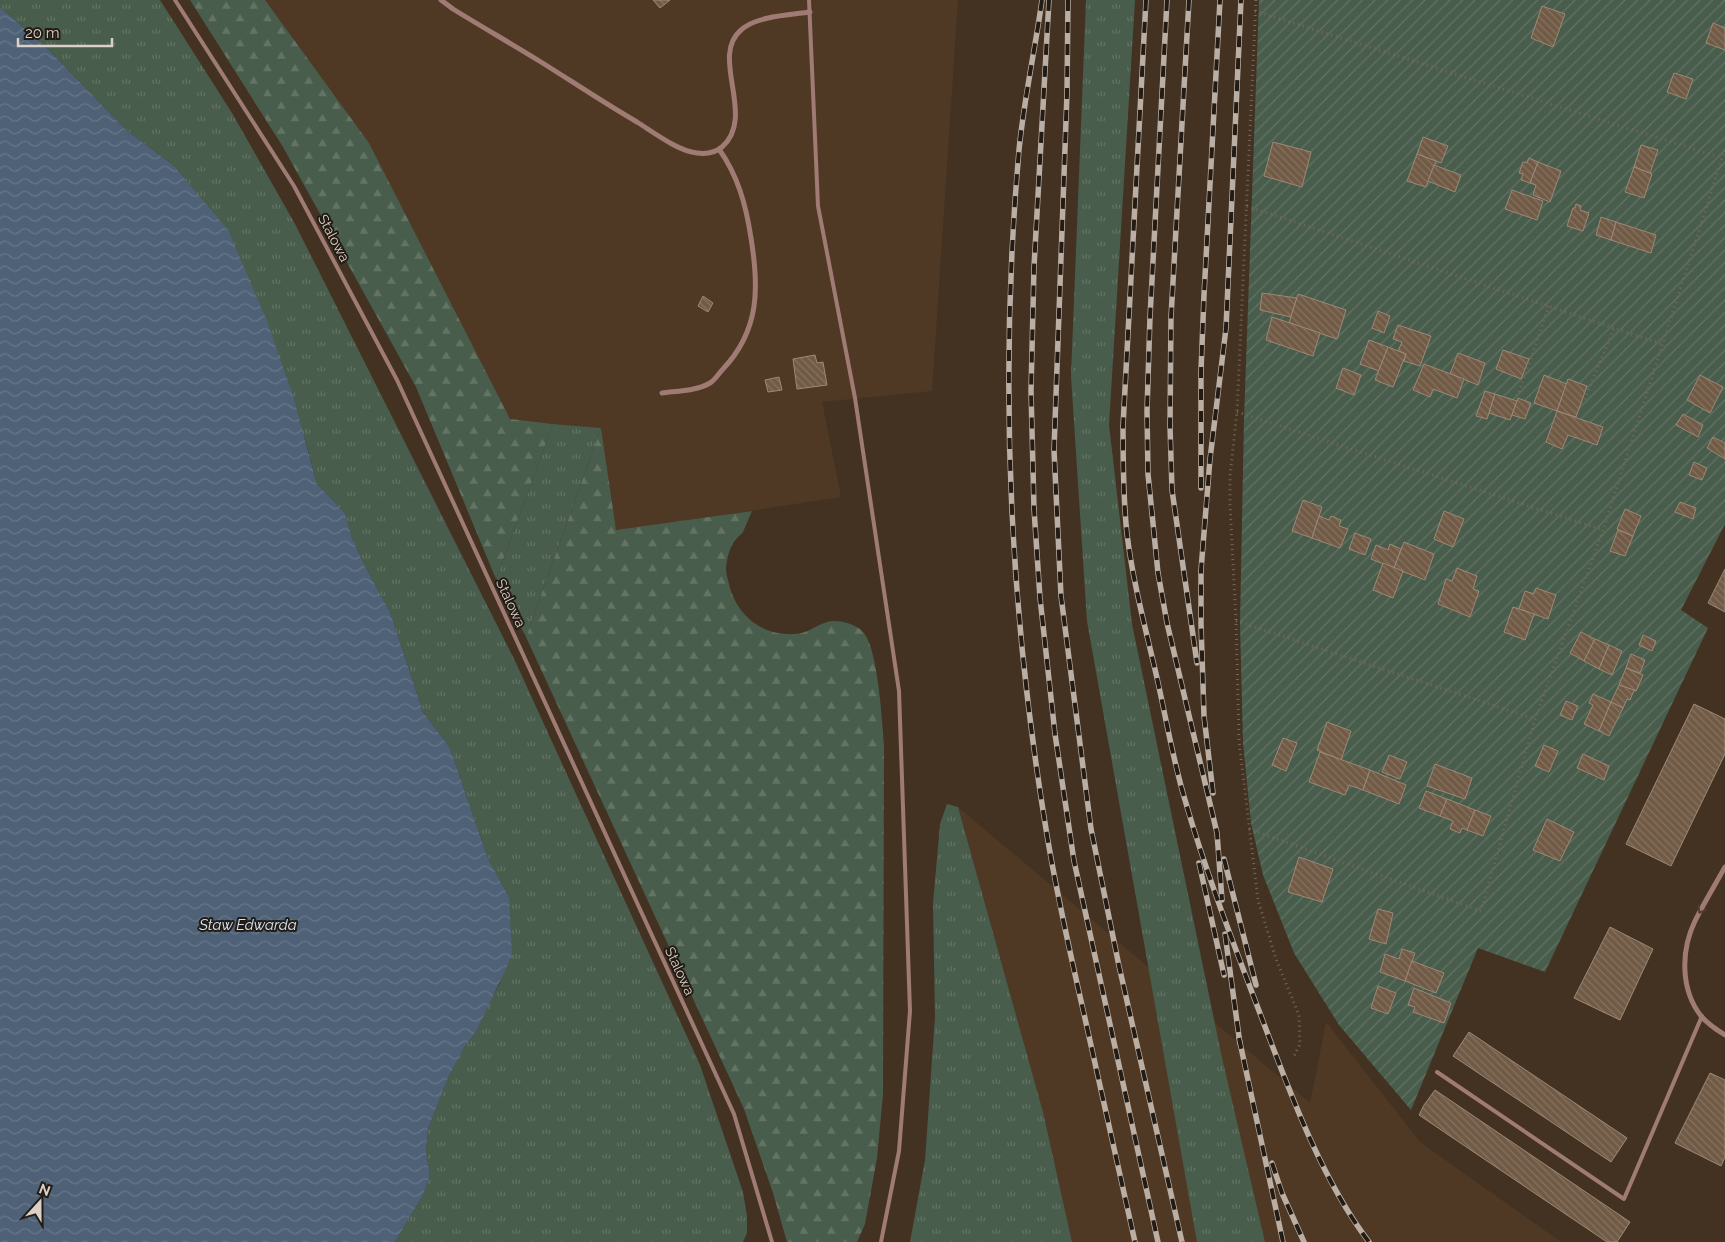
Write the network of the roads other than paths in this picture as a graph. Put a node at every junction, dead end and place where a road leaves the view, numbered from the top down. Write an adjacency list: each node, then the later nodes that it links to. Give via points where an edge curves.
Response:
1 (175, 0): 11 (lane, Stalowa, via 294,186 397,380 734,1114)
2 (441, 0): 5 (street, via 682,149 709,153)
3 (809, 0): 4 (lane)
4 (810, 12): 5 (street, via 768,18 750,24 735,37 729,58 735,118 730,138); 12 (lane, via 818,206 855,398 898,691 910,1011 899,1152)
5 (719, 149): 6 (street, via 734,175 747,209 757,283 752,318 732,360 710,383)
6 (662, 393)
7 (1725, 867): 8 (street, one-way to 8, via 1694,922 1685,950 1685,977 1691,999)
8 (1702, 1016): 9 (street); 10 (lane, via 1624,1198)
9 (1725, 1035)
10 (1437, 1072)
11 (772, 1242)
12 (881, 1242)

